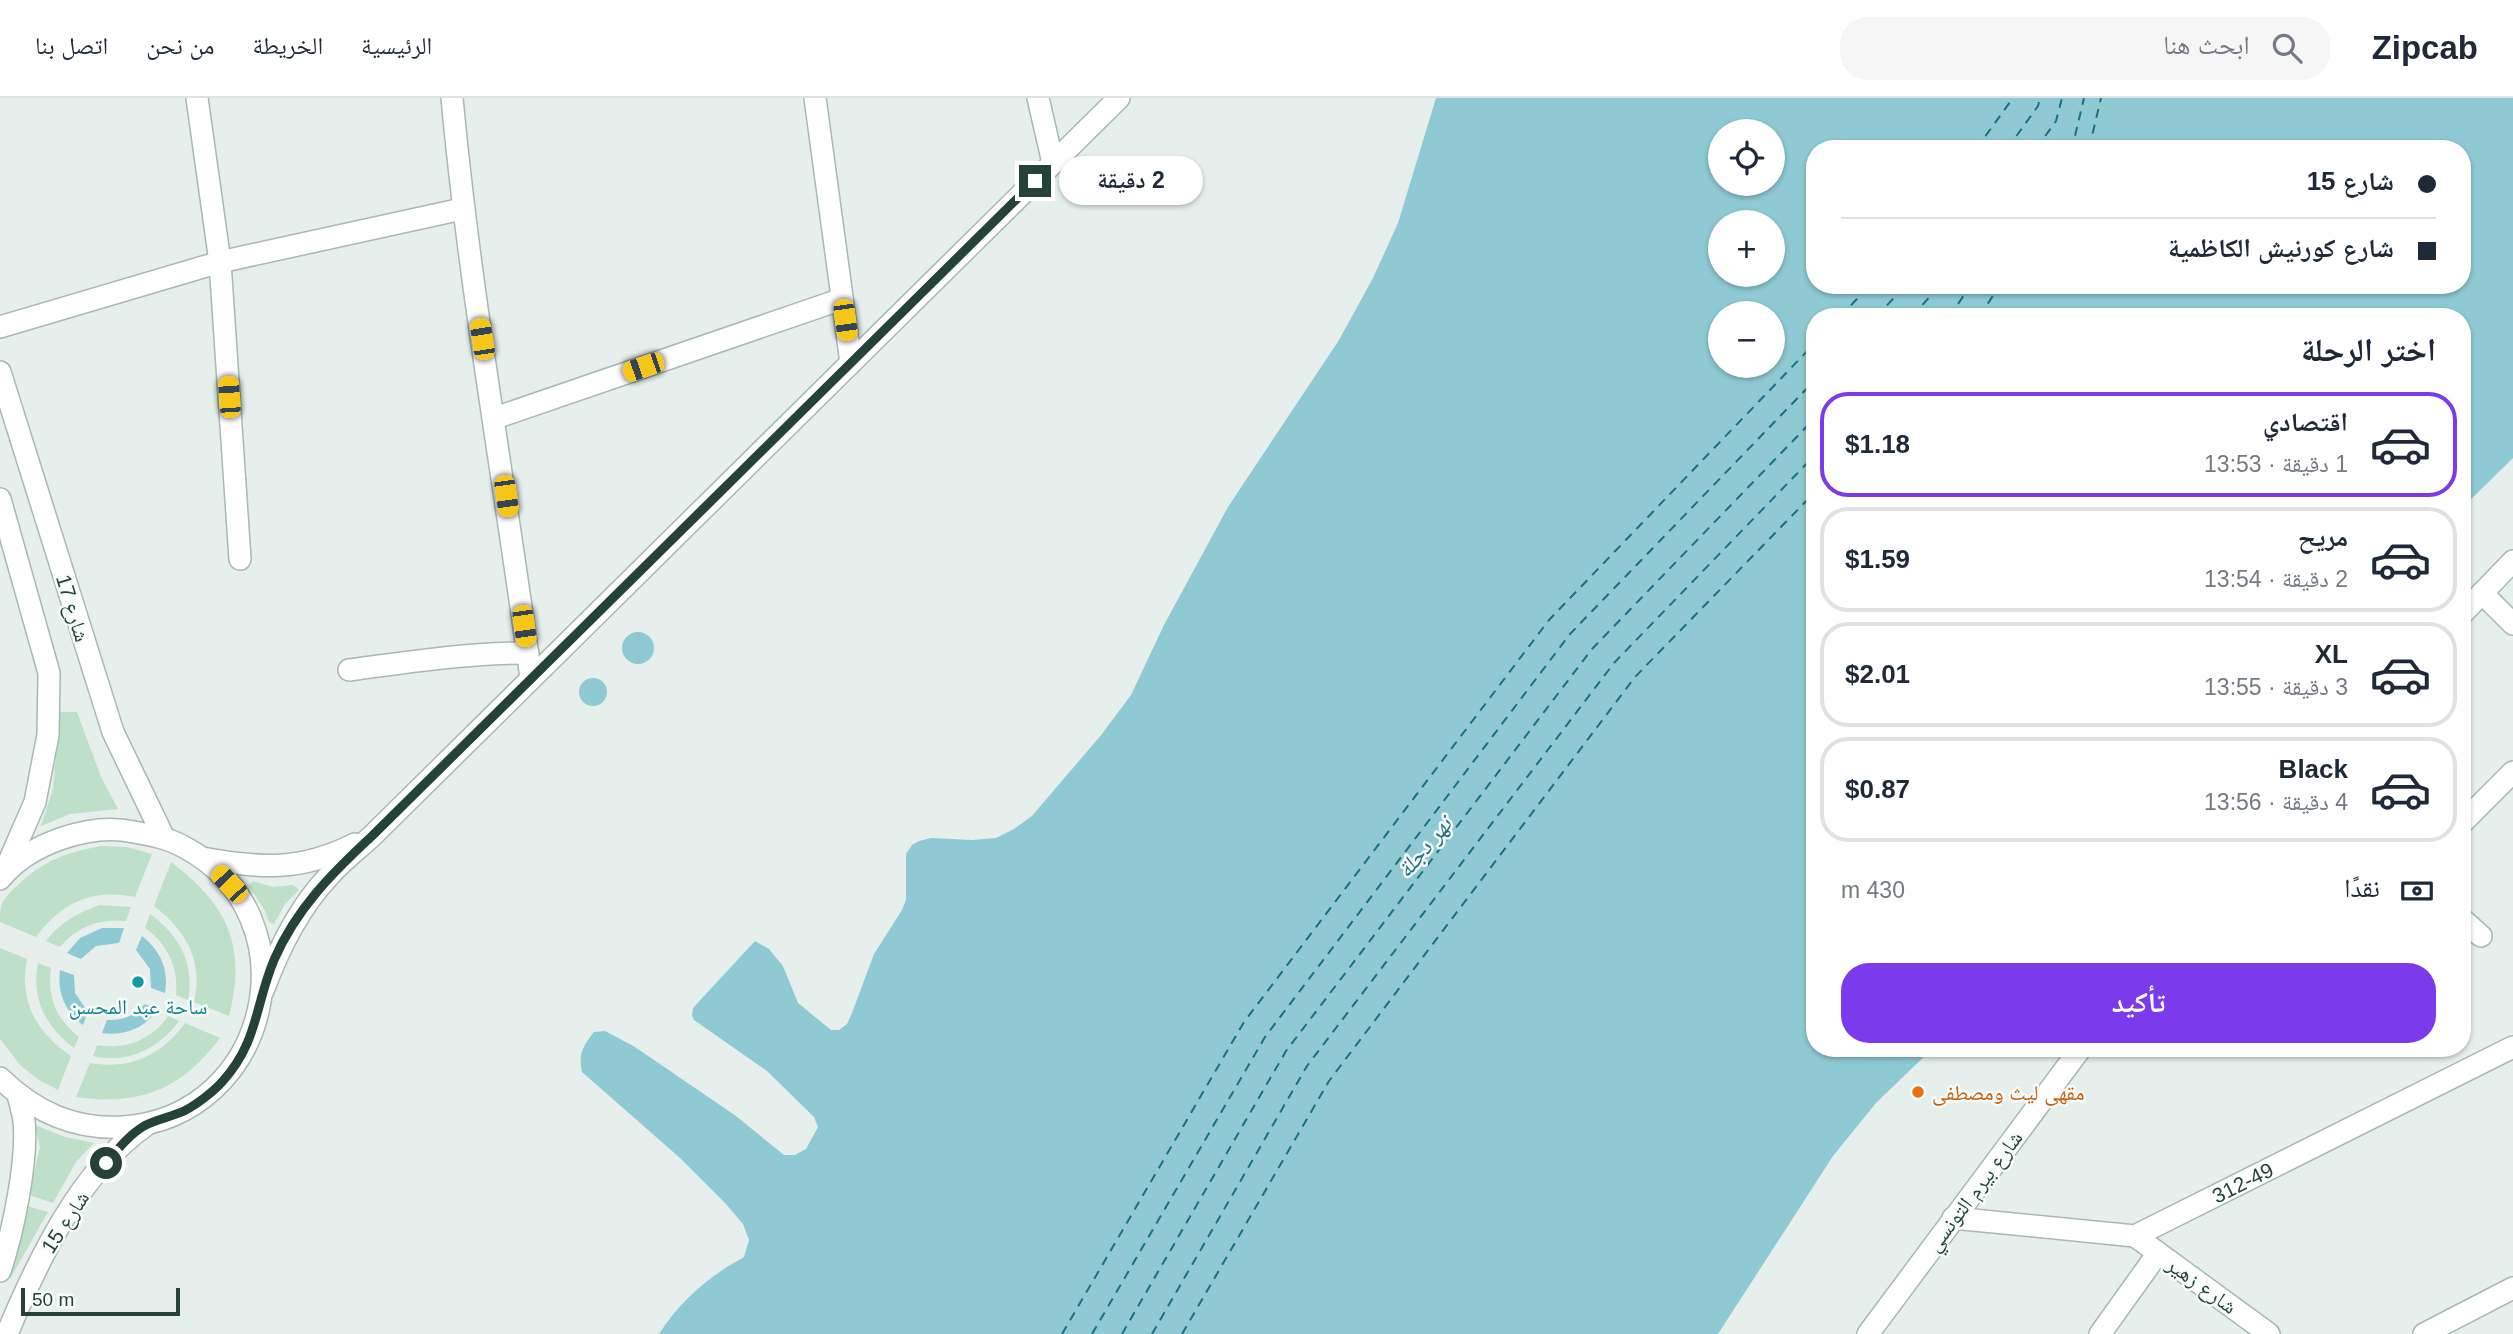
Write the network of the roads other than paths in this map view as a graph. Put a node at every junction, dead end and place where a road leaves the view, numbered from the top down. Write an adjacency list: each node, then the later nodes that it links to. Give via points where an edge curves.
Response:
1 (197, 98): 8 (street)
2 (452, 98): 7 (street)
3 (816, 98): 9 (street)
4 (1038, 98): 6 (street)
5 (1119, 98): 6 (street)
6 (1053, 163): 11 (street)
7 (462, 208): 8 (street); 13 (street)
8 (220, 261): 10 (street); 15 (street)
9 (842, 299): 11 (street); 13 (street)
10 (0, 327)
11 (851, 363): 22 (street)
12 (0, 372): 26 (street, شارع 17, via 113,732)
13 (495, 418): 20 (street)
14 (0, 499): 28 (street, شارع 17, via 49,673 48,734 35,802)
15 (240, 559)
16 (2513, 562): 17 (street)
17 (2482, 593): 18 (street); 19 (street)
18 (2471, 605)
19 (2513, 624)
20 (528, 653): 21 (street, via 476,654); 22 (street)
21 (349, 670)
22 (531, 678): 25 (street)
23 (2513, 772): 24 (street)
24 (2471, 814)
25 (372, 836): 27 (street, via 336,854 296,864 254,867); 31 (street, via 327,878 290,928)
26 (164, 838): 27 (street); 28 (street, via 121,829 78,832 38,849)
27 (202, 858): 31 (street, via 229,884 249,916 258,940)
28 (2, 877)
29 (2471, 927): 30 (street)
30 (2482, 936)
31 (263, 991): 36 (street, via 247,1046 222,1082 187,1110)
32 (2513, 1047): 38 (street, 312-49)
33 (2074, 1057): 37 (street, شارع بيرم التونسي)
34 (0, 1078): 35 (street)
35 (18, 1095): 36 (street, via 57,1118 100,1128); 40 (street, شارع 15, via 24,1121 22,1157)
36 (145, 1125): 42 (street, شارع 15, via 113,1154 65,1217 31,1277)
37 (1953, 1219): 38 (street); 43 (street, شارع بيرم التونسي)
38 (2134, 1236): 39 (street, شارع زهير)
39 (2158, 1253): 44 (street); 45 (street, شارع زهير)
40 (0, 1270)
41 (2513, 1288): 46 (street)
42 (7, 1334)
43 (1868, 1334)
44 (2099, 1334)
45 (2269, 1334)
46 (2424, 1334)

